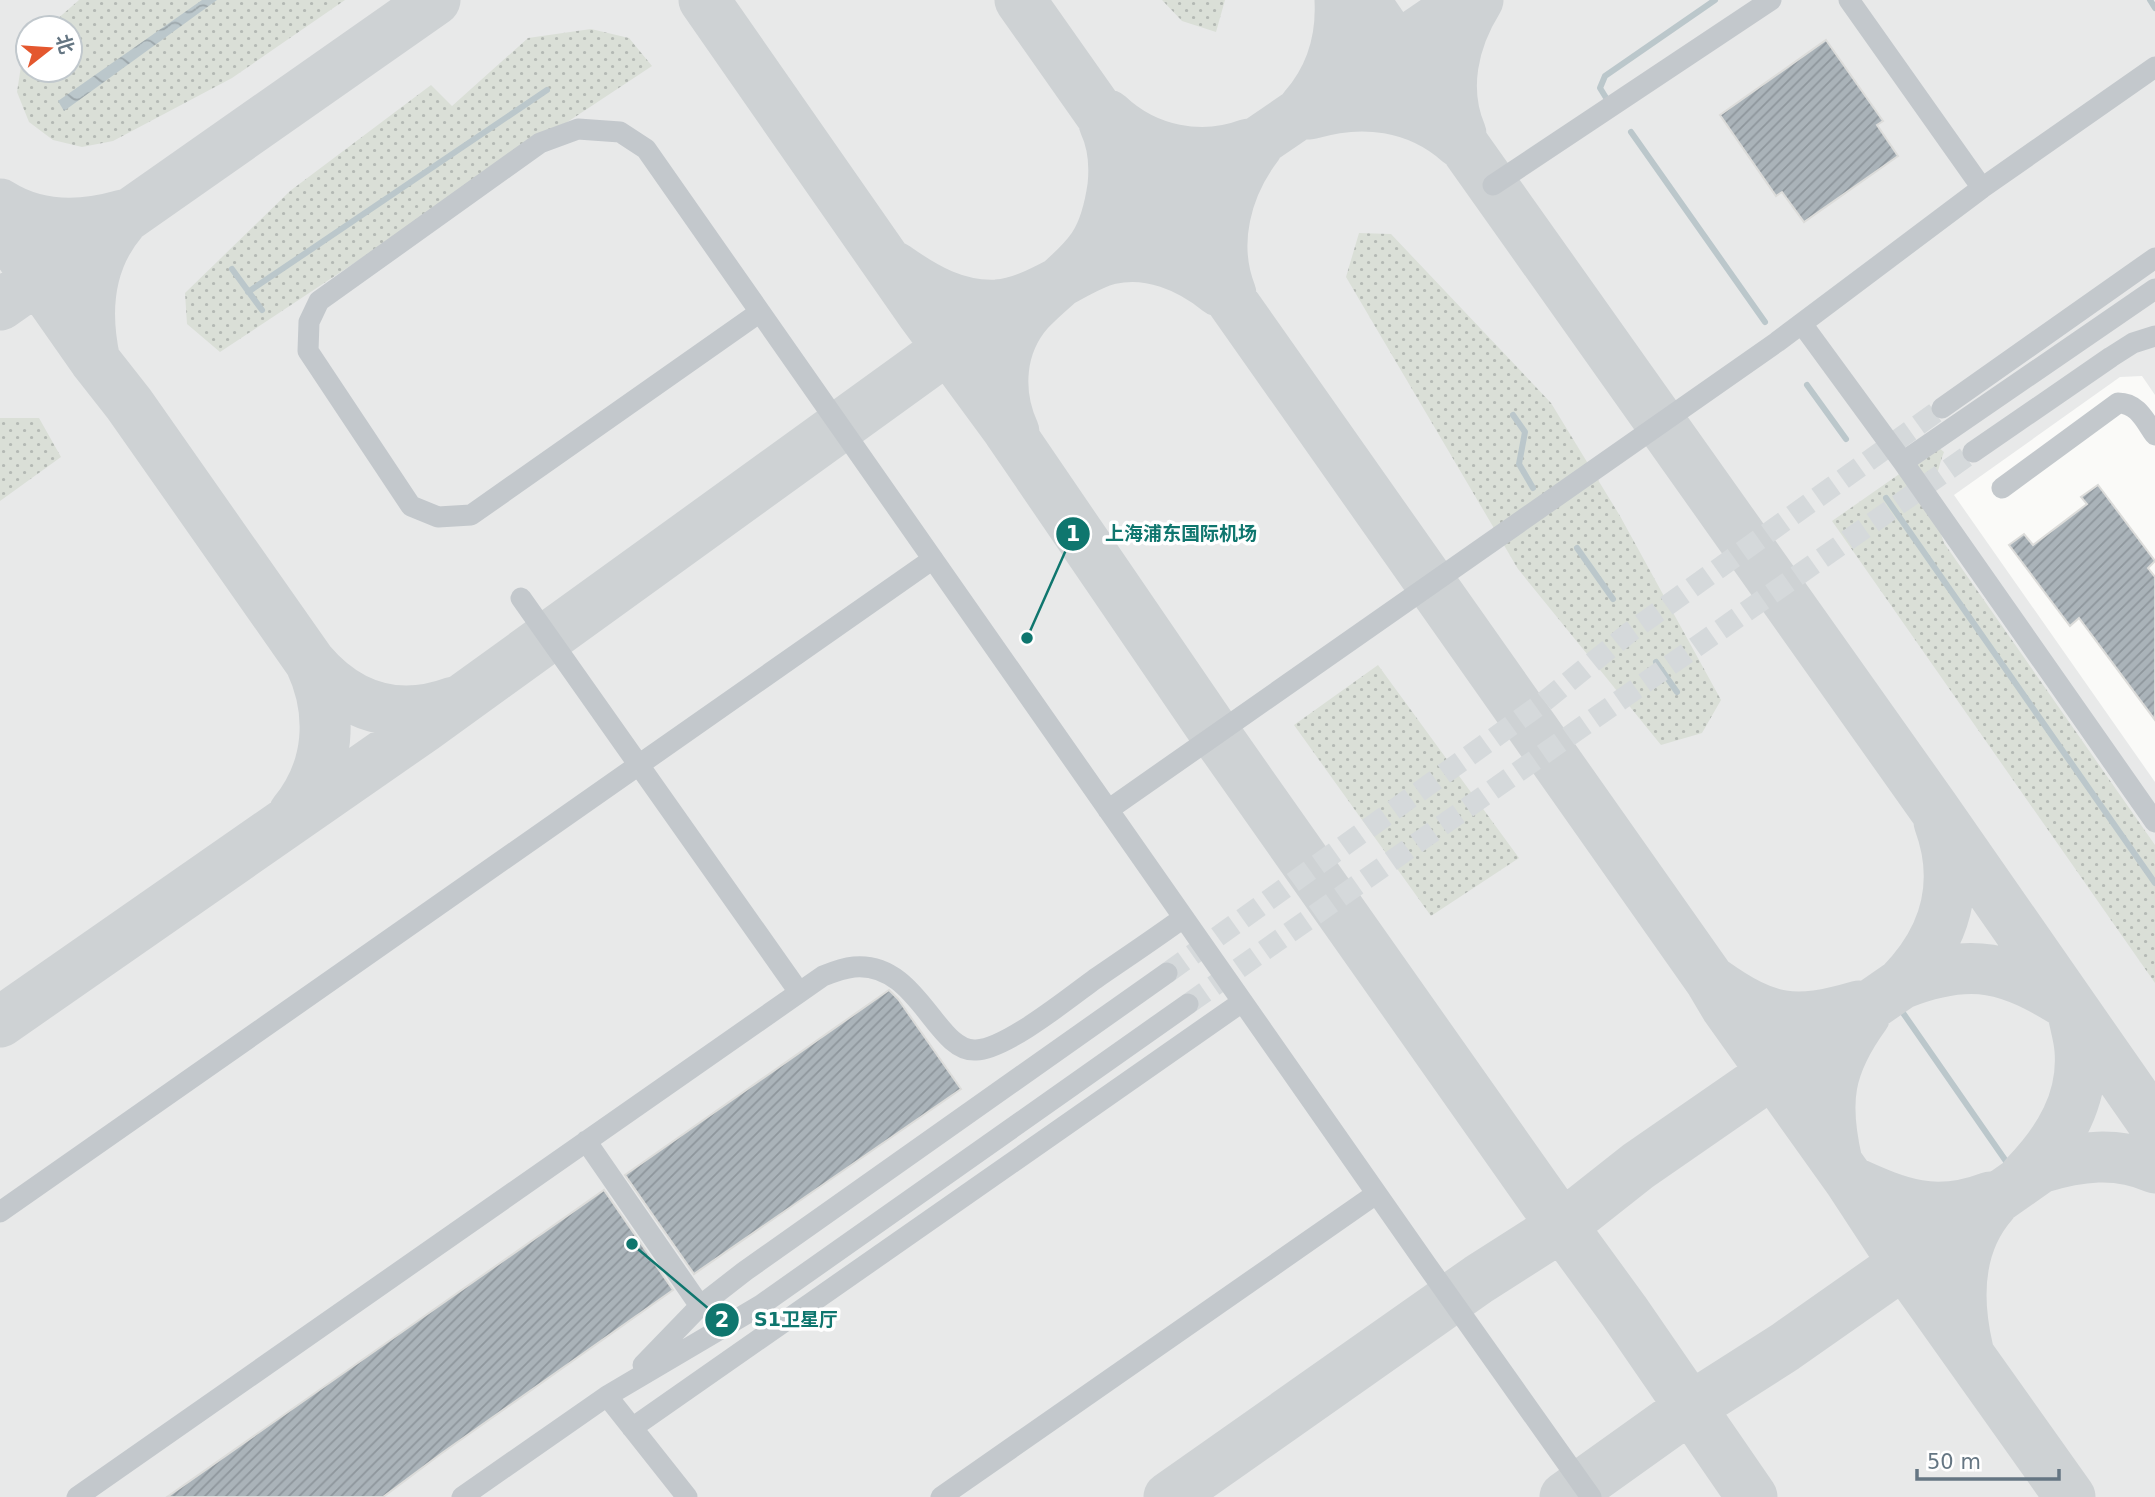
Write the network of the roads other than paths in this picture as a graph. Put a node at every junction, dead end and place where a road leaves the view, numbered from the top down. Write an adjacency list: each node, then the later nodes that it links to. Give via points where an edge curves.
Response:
1 (1771, 0): 4 (lane)
2 (1849, 0): 5 (lane)
3 (2155, 67): 5 (lane)
4 (1493, 185)
5 (1982, 188): 9 (lane)
6 (2155, 258): 11 (lane)
7 (2155, 289): 14 (lane)
8 (760, 313): 8 (lane, via 471,515 438,517 411,506 308,351 309,322 319,301 540,143 578,129 620,132 646,149); 16 (lane)
9 (1802, 324): 14 (lane); 19 (lane)
10 (2155, 335): 13 (lane, via 2111,356)
11 (1942, 408)
12 (2155, 435): 15 (lane, via 2133,406 2118,404)
13 (1973, 452)
14 (1903, 463): 20 (lane)
15 (2002, 488)
16 (933, 559): 18 (lane); 19 (lane)
17 (521, 598): 18 (lane)
18 (638, 765): 23 (lane); 28 (lane)
19 (1108, 810): 21 (lane)
20 (2155, 822)
21 (1184, 918): 23 (lane, via 992,1048 967,1051 948,1039 918,997 880,970 840,970); 24 (lane)
22 (1167, 973): 29 (lane)
23 (799, 992): 26 (lane)
24 (1242, 1002): 27 (lane); 31 (lane)
25 (1188, 1004): 30 (lane, via 761,1305)
26 (586, 1141): 29 (lane); 32 (lane)
27 (1376, 1194): 35 (lane); 36 (lane)
28 (0, 1212)
29 (699, 1306): 30 (lane, via 654,1355)
30 (607, 1396): 31 (lane); 33 (lane)
31 (632, 1428): 34 (lane)
32 (77, 1497)
33 (462, 1497)
34 (687, 1497)
35 (941, 1497)
36 (1591, 1497)

